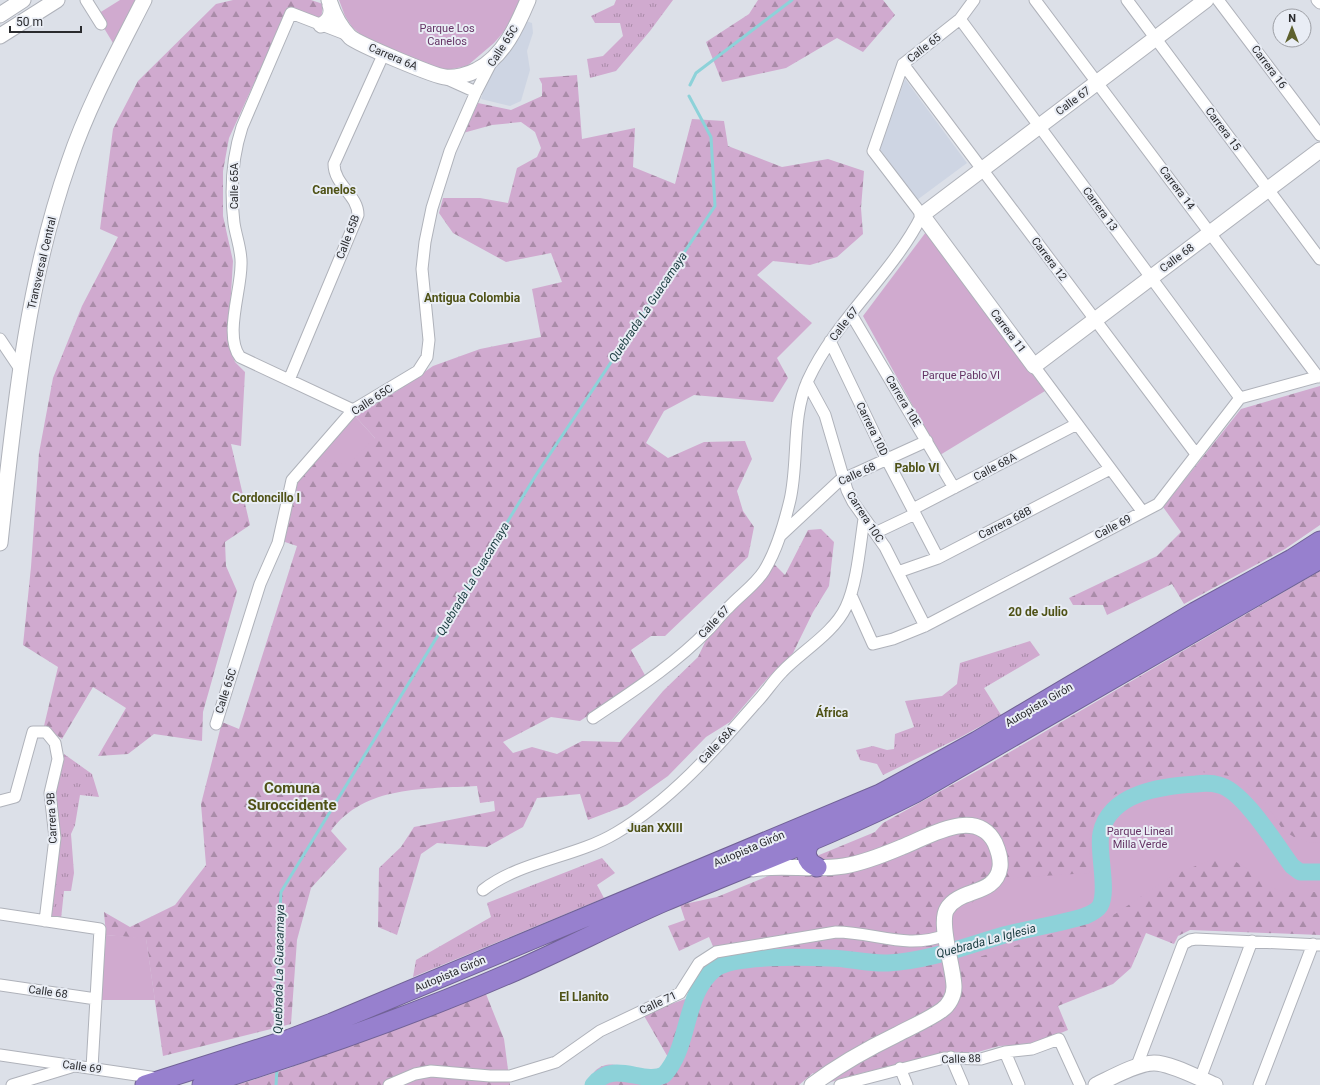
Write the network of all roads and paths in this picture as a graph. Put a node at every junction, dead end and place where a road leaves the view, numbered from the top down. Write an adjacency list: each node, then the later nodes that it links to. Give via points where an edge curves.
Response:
1 (24, 0): 15 (street)
2 (57, 0): 20 (street)
3 (86, 0): 17 (street)
4 (144, 0): 43 (street, Transversal Central, via 92,102 69,162 45,240)
5 (528, 0): 23 (street, Calle 65C, via 511,35)
6 (974, 0): 16 (street, Calle 65)
7 (1035, 0): 26 (street, Carrera 14)
8 (1127, 0): 21 (street, Carrera 15)
9 (1206, 0): 21 (street, Calle 67)
10 (1218, 0): 29 (street, Carrera 16)
11 (1317, 0): 13 (street)
12 (330, 2): 18 (street, via 331,14); 19 (street, via 336,18)
13 (1320, 3)
14 (291, 13): 18 (street, Carrera 6A); 45 (street, Calle 65A, via 242,127 232,171 234,215 241,266 233,344 240,357)
15 (0, 15)
16 (960, 19): 24 (street, Calle 65); 28 (street, Carrera 13)
17 (101, 24)
18 (321, 25): 19 (street, Carrera 6A)
19 (348, 35): 22 (street, Carrera 6A, via 359,43)
20 (0, 36)
21 (1156, 38): 26 (street, Calle 67); 33 (street, Carrera 15)
22 (384, 53): 25 (street, Carrera 6A); 45 (street, Calle 65B, via 334,164 337,177 356,204 358,215)
23 (494, 57): 25 (street, Carrera 6A, via 470,73); 27 (street, Calle 65C)
24 (903, 64): 31 (street, Calle 65); 32 (street, Carrera 12)
25 (440, 76): 27 (street)
26 (1098, 82): 28 (street, Calle 67); 35 (street, Carrera 14)
27 (476, 92): 48 (street, Calle 65C, via 450,151 425,242 422,269 429,340 427,357 418,371)
28 (1039, 126): 32 (street, Calle 67); 37 (street, Carrera 13)
29 (1320, 135)
30 (1320, 150): 33 (street, Calle 68)
31 (873, 151): 34 (street, Carrera 11)
32 (982, 170): 34 (street, Calle 67); 39 (street, Carrera 12)
33 (1268, 189): 35 (street, Calle 68); 36 (street, Carrera 15)
34 (922, 215): 38 (street, Calle 67, via 905,246); 42 (street, Carrera 11)
35 (1211, 232): 37 (street, Calle 68); 44 (street, Carrera 14)
36 (1320, 258)
37 (1151, 278): 39 (street, Calle 68); 47 (street, Carrera 13)
38 (851, 314): 41 (street, Calle 67); 50 (street, Carrera 10E)
39 (1095, 320): 42 (street, Calle 68); 51 (street, Carrera 12)
40 (0, 339): 43 (street)
41 (830, 341): 46 (street, Calle 67); 52 (street, Carrera 10D)
42 (1034, 366): 49 (street, Carrera 11)
43 (20, 369): 62 (street, Transversal Central)
44 (1319, 376): 47 (street)
45 (288, 380): 48 (street)
46 (807, 382): 54 (street, Carrera 10C, via 825,415); 60 (street, Calle 67, via 800,404 790,498)
47 (1240, 398): 51 (street, Calle 69)
48 (353, 410): 69 (street, Calle 65C, via 292,480 278,543 260,584)
49 (1077, 424): 53 (street, Carrera 11); 55 (street, Calle 68A)
50 (927, 441): 52 (street, Calle 68); 55 (street, Carrera 10E)
51 (1196, 454): 56 (street, Calle 69, via 1158,504)
52 (887, 460): 54 (street, Calle 68); 57 (street, Carrera 10D)
53 (1110, 469): 56 (street, Carrera 11); 63 (street, Carrera 68B)
54 (843, 479): 58 (street, Carrera 10C); 60 (street, Calle 68)
55 (954, 488): 57 (street, Calle 68A)
56 (1142, 511): 67 (street, Calle 69)
57 (914, 512): 59 (street, Calle 68A); 63 (street, Carrera 10D)
58 (864, 519): 59 (street, Carrera 10C); 66 (street, Calle 68A)
59 (875, 533): 65 (street, Carrera 10C)
60 (780, 536): 68 (street, Calle 67, via 763,572 708,630 644,684)
61 (1320, 541): 72 (highway, Autopista Girón, via 916,775 866,800)
62 (0, 543)
63 (938, 558): 65 (street, Carrera 68B)
64 (1320, 559): 71 (highway, Autopista Girón, via 915,793)
65 (898, 572): 67 (street, Carrera 10C)
66 (850, 595): 67 (street, Calle 69, via 873,644); 76 (street, Calle 68A, via 843,613 832,626 773,681 742,720 660,802 640,818 599,842 505,876)
67 (925, 626)
68 (593, 718)
69 (216, 724)
70 (0, 801): 78 (street, Carrera 9B, via 15,797 33,732 46,732 55,742 58,759 50,793 55,838)
71 (812, 840): 73 (highway, Autopista Girón); 74 (highway, via 807,847 806,855 810,863)
72 (755, 846): 73 (street); 84 (highway, Autopista Girón)
73 (778, 854): 74 (street, via 798,864); 75 (highway, Autopista Girón)
74 (817, 867): 75 (street, via 772,867); 79 (street, via 844,866 859,862 958,825 976,827 992,839 997,848 1000,867 989,885 957,900 947,909 944,920)
75 (734, 873): 84 (highway, Autopista Girón, via 651,907 475,988)
76 (483, 890)
77 (0, 914): 78 (street)
78 (45, 921): 83 (street, via 100,929)
79 (947, 939): 100 (street, Calle 71, via 907,942 836,932 716,952 699,963 680,993 600,1031 556,1062 510,1076 431,1071 415,1074); 101 (street, via 954,990 943,1010 846,1060)
80 (1252, 942): 81 (street); 92 (street, via 1196,939 1183,944); 94 (street)
81 (1317, 944): 108 (street)
82 (0, 985): 83 (street, Calle 68)
83 (96, 999): 90 (street)
84 (289, 1049): 87 (highway, Autopista Girón)
85 (1005, 1052): 88 (street, Calle 88, via 980,1059); 104 (street); 105 (street, Calle 88, via 1032,1049 1059,1039)
86 (0, 1055): 89 (street, Calle 69)
87 (269, 1055): 93 (highway, Autopista Girón); 99 (highway, Autopista Girón)
88 (951, 1057): 91 (street, Calle 88); 103 (street)
89 (75, 1066): 90 (street, Calle 69); 97 (street)
90 (92, 1068): 93 (street, Calle 69)
91 (900, 1068): 96 (street, Calle 88); 102 (street)
92 (1136, 1068): 94 (street, via 1148,1063 1158,1063); 95 (street)
93 (164, 1079): 98 (highway, Autopista Girón)
94 (1200, 1079): 107 (street)
95 (1114, 1082): 106 (street)
96 (848, 1084)
97 (12, 1085)
98 (145, 1085)
99 (202, 1085)
100 (389, 1085)
101 (812, 1085)
102 (907, 1085)
103 (963, 1085)
104 (1020, 1085)
105 (1080, 1085)
106 (1096, 1085)
107 (1215, 1085)
108 (1259, 1085)

